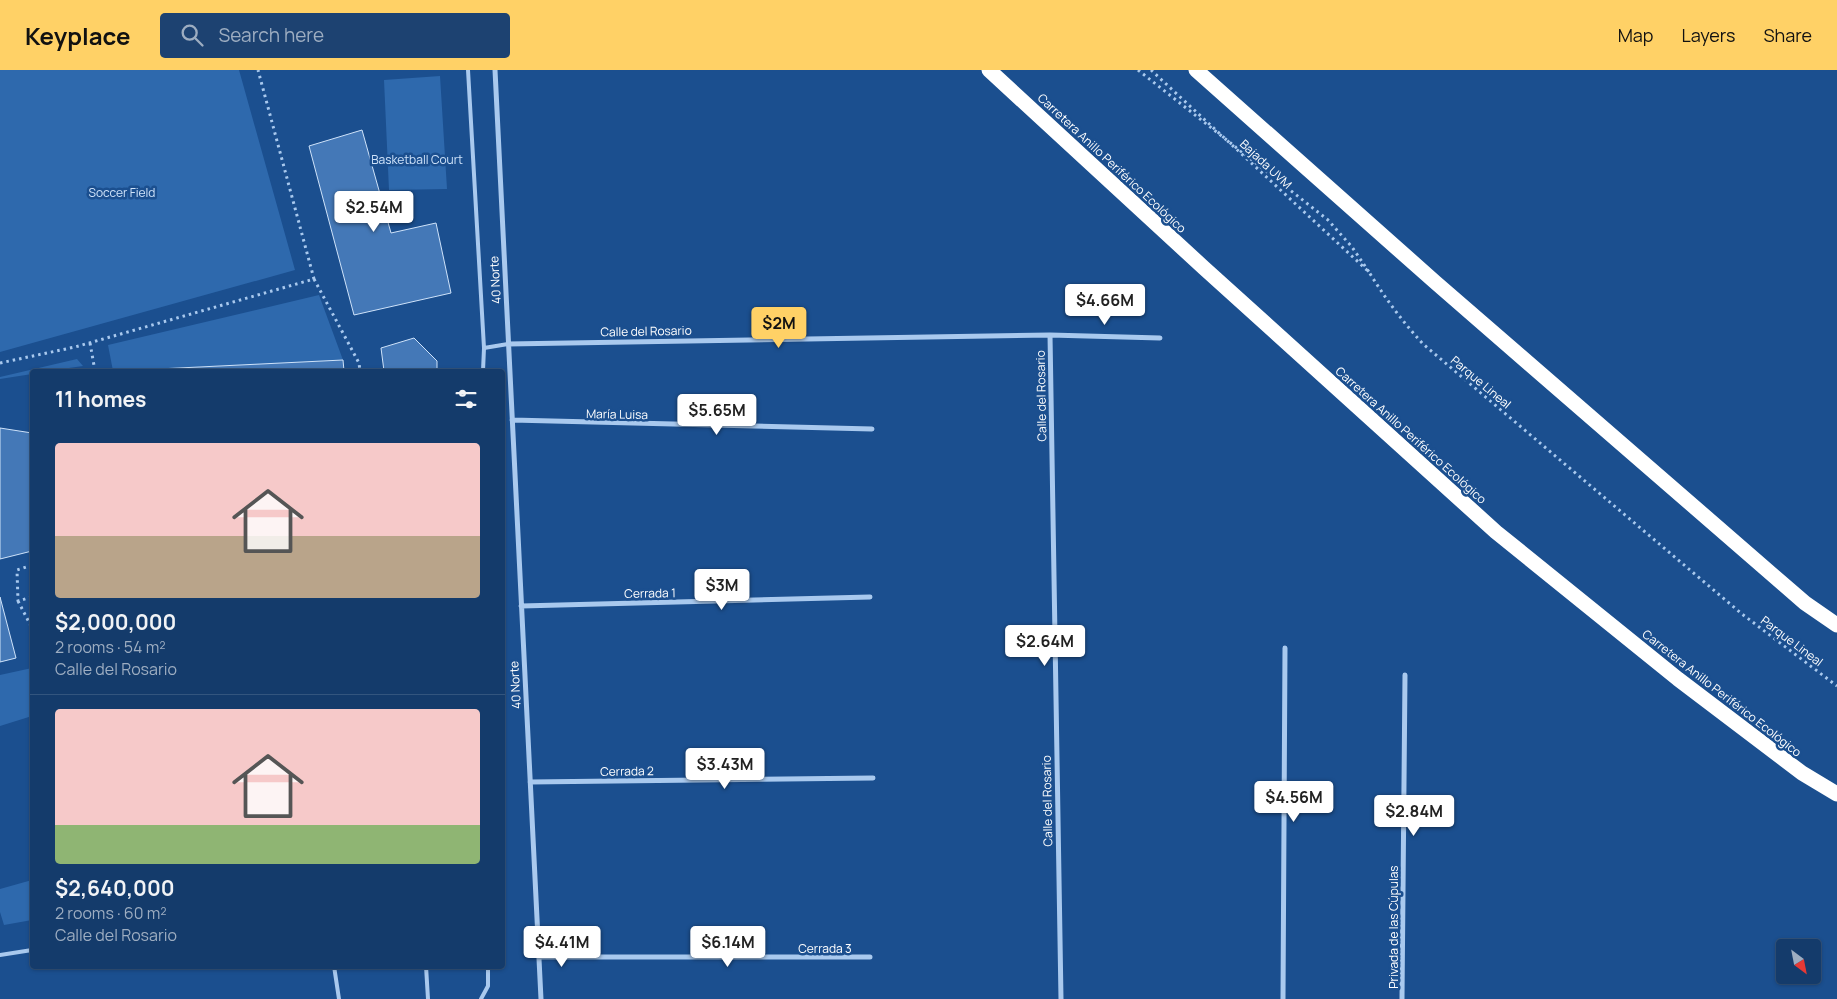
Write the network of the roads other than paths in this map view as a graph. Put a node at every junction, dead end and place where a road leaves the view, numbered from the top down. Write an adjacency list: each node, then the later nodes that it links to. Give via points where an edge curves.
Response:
1 (468, 70): 8 (lane)
2 (495, 70): 7 (street, 40 Norte)
3 (989, 70): 19 (highway, Carretera Anillo Periférico Ecológico, via 1496,532 1678,679 1802,772)
4 (1196, 70): 14 (highway, via 1797,596)
5 (1050, 334): 6 (street); 7 (street, Calle del Rosario); 31 (street, Calle del Rosario)
6 (1160, 338)
7 (508, 344): 8 (lane); 10 (street, 40 Norte)
8 (484, 348): 9 (lane)
9 (483, 369)
10 (512, 420): 11 (street, María Luisa); 13 (street, 40 Norte)
11 (872, 429)
12 (870, 598): 13 (street, Cerrada 1)
13 (521, 606): 18 (street, 40 Norte)
14 (1837, 625)
15 (1285, 648): 32 (street)
16 (1405, 675): 33 (street, Privada de las Cúpulas)
17 (873, 778): 18 (street, Cerrada 2)
18 (530, 782): 22 (street, 40 Norte)
19 (1837, 794)
20 (30, 950): 21 (lane)
21 (0, 955)
22 (539, 957): 23 (street, Cerrada 3); 30 (street, 40 Norte)
23 (870, 957)
24 (334, 969): 27 (lane)
25 (426, 969): 28 (lane)
26 (488, 969): 29 (lane, via 488,986)
27 (339, 999)
28 (428, 999)
29 (480, 999)
30 (541, 999)
31 (1061, 999)
32 (1283, 999)
33 (1402, 999)

